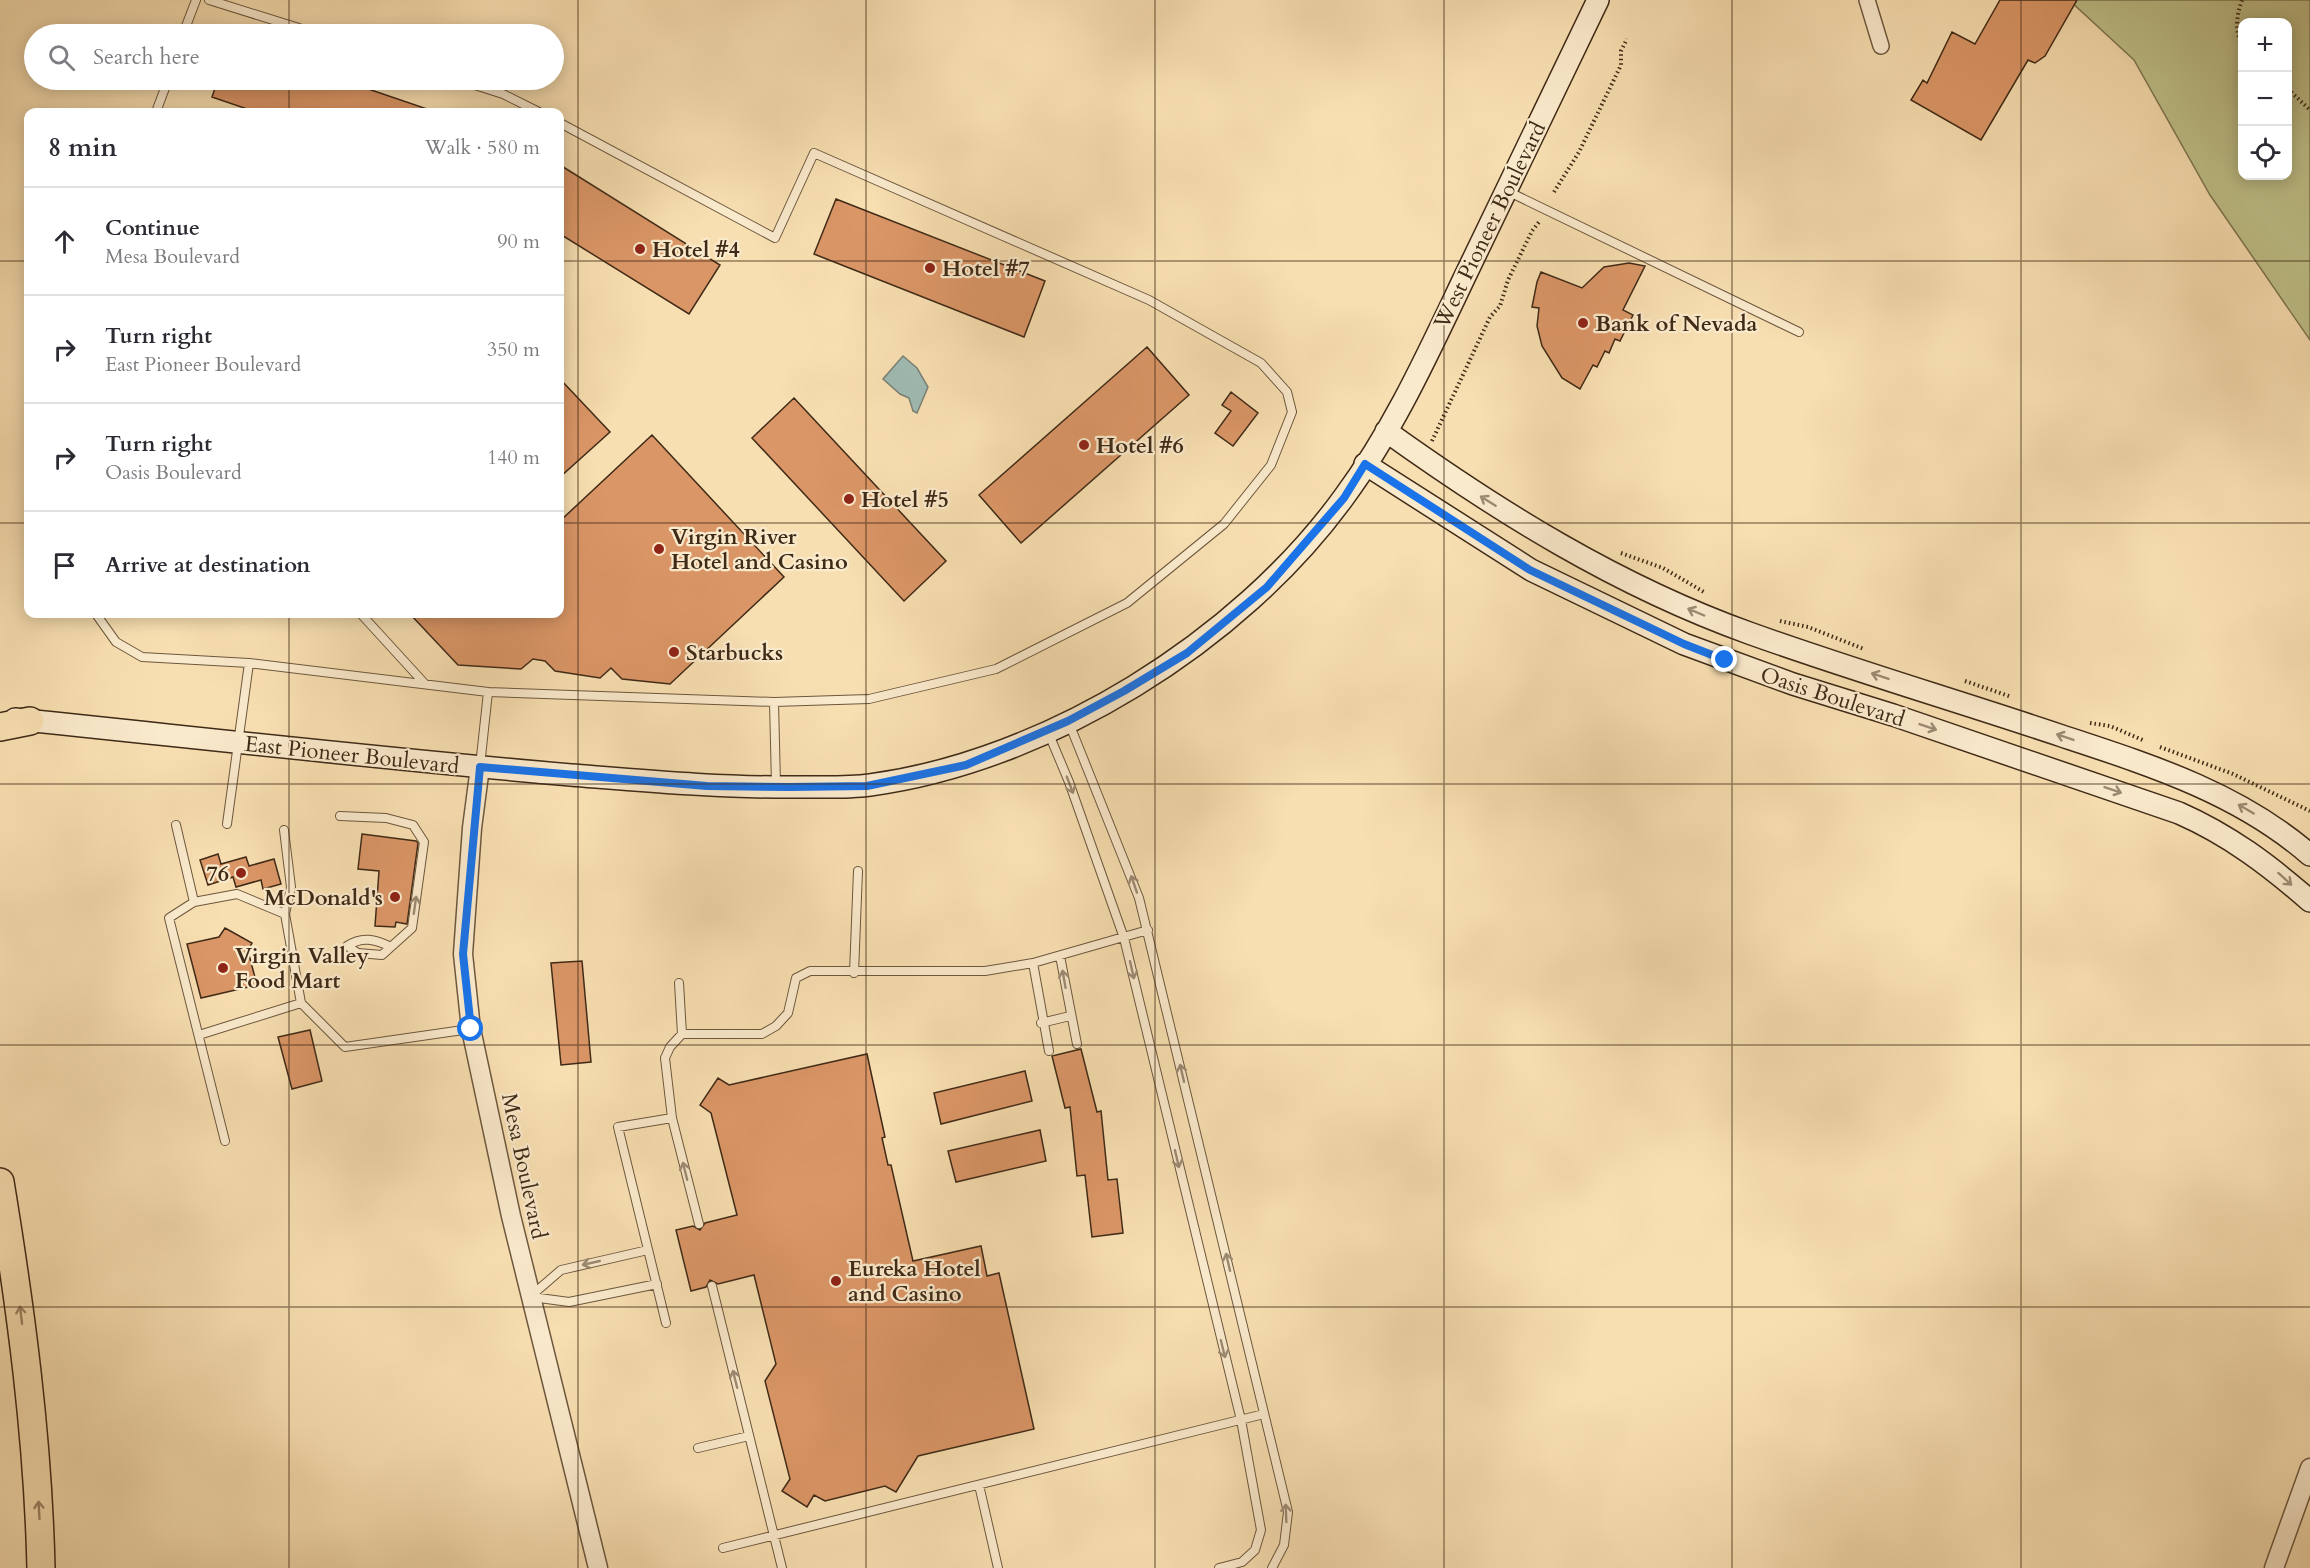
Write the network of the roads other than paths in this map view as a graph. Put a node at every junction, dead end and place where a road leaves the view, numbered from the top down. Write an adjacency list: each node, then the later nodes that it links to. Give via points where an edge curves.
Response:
1 (196, 0): 5 (lane)
2 (209, 0): 6 (lane)
3 (1598, 0): 13 (main road, West Pioneer Boulevard)
4 (1867, 0): 7 (street)
5 (187, 24)
6 (286, 24)
7 (1881, 46)
8 (164, 90): 10 (lane)
9 (491, 90): 11 (lane)
10 (158, 108)
11 (531, 108)
12 (564, 125): 21 (lane, via 775,238 814,153 1149,300 1261,363 1287,392 1292,412 1271,465 1224,524 1127,603 996,669 869,699)
13 (1506, 190): 14 (lane); 15 (main road, West Pioneer Boulevard)
14 (1799, 332)
15 (1376, 448): 24 (main road, East Pioneer Boulevard, via 1344,498 1267,587 1187,653); 34 (main road, Oasis Boulevard, one-way to 15, via 2247,809 2178,777 1749,633 1689,609 1557,544 1466,486); 36 (main road, Oasis Boulevard, one-way to 36, via 1530,570 1684,644 2179,813 2266,861)
16 (99, 618): 18 (lane, via 116,642 142,657)
17 (365, 618): 19 (lane)
18 (249, 663): 19 (lane); 27 (lane)
19 (425, 684): 20 (lane)
20 (488, 692): 21 (lane); 28 (lane)
21 (774, 702): 29 (lane)
22 (0, 717): 23 (main road, East Pioneer Boulevard)
23 (30, 721): 25 (highway); 27 (main road, East Pioneer Boulevard)
24 (1068, 721): 26 (main road, East Pioneer Boulevard); 39 (lane, one-way to 24, via 1128,864)
25 (0, 727)
26 (1047, 731): 29 (main road, East Pioneer Boulevard, via 966,765 867,786); 40 (lane, one-way to 40)
27 (240, 742): 28 (main road, East Pioneer Boulevard); 31 (lane)
28 (480, 767): 29 (main road, East Pioneer Boulevard, via 707,786); 49 (street, Mesa Boulevard, via 463,954)
29 (776, 787)
30 (340, 816): 41 (lane, one-way to 30, via 412,928 424,842 413,825 386,818)
31 (227, 824)
32 (176, 825): 37 (lane)
33 (284, 830): 38 (lane, via 291,887)
34 (2310, 855)
35 (858, 871): 44 (lane)
36 (2310, 901)
37 (194, 902): 38 (lane, via 237,894); 51 (lane, via 169,918)
38 (285, 914): 46 (lane)
39 (1148, 930): 40 (lane); 63 (lane, one-way to 39)
40 (1124, 938): 42 (lane); 64 (lane, one-way to 64)
41 (391, 947): 41 (lane, via 379,940 358,939 347,946 358,953 382,955)
42 (1060, 956): 43 (lane); 47 (lane, one-way to 42)
43 (1033, 963): 44 (lane, via 985,971); 48 (lane)
44 (855, 972): 50 (lane, via 810,971 796,978 788,1013 762,1034)
45 (679, 982): 50 (lane)
46 (301, 1003): 49 (lane, via 345,1047); 51 (lane)
47 (1070, 1016): 48 (lane); 52 (lane)
48 (1041, 1023): 53 (lane)
49 (471, 1029): 61 (street, Mesa Boulevard)
50 (682, 1034): 54 (lane, via 665,1058)
51 (199, 1035): 55 (lane)
52 (1077, 1044)
53 (1049, 1051)
54 (672, 1118): 57 (lane, one-way to 54); 58 (lane, via 618,1127)
55 (225, 1141)
56 (0, 1182): 71 (highway, one-way to 56, via 37,1459 22,1321)
57 (699, 1224)
58 (648, 1250): 59 (lane); 61 (lane, one-way to 61, via 561,1270)
59 (657, 1284): 61 (lane, via 569,1302); 62 (lane)
60 (712, 1286): 65 (lane, one-way to 60)
61 (530, 1297): 72 (street, Mesa Boulevard)
62 (666, 1323)
63 (1264, 1414): 64 (lane); 76 (lane, one-way to 63, via 1284,1545 1288,1512)
64 (1241, 1420): 68 (lane); 75 (lane, via 1261,1530 1256,1550 1242,1562)
65 (749, 1436): 66 (lane); 69 (lane)
66 (698, 1449)
67 (2310, 1468): 77 (street)
68 (979, 1485): 69 (lane); 74 (lane)
69 (774, 1536): 70 (lane); 73 (lane)
70 (723, 1548)
71 (41, 1568)
72 (598, 1568)
73 (782, 1568)
74 (998, 1568)
75 (1219, 1568)
76 (1272, 1568)
77 (2274, 1568)

